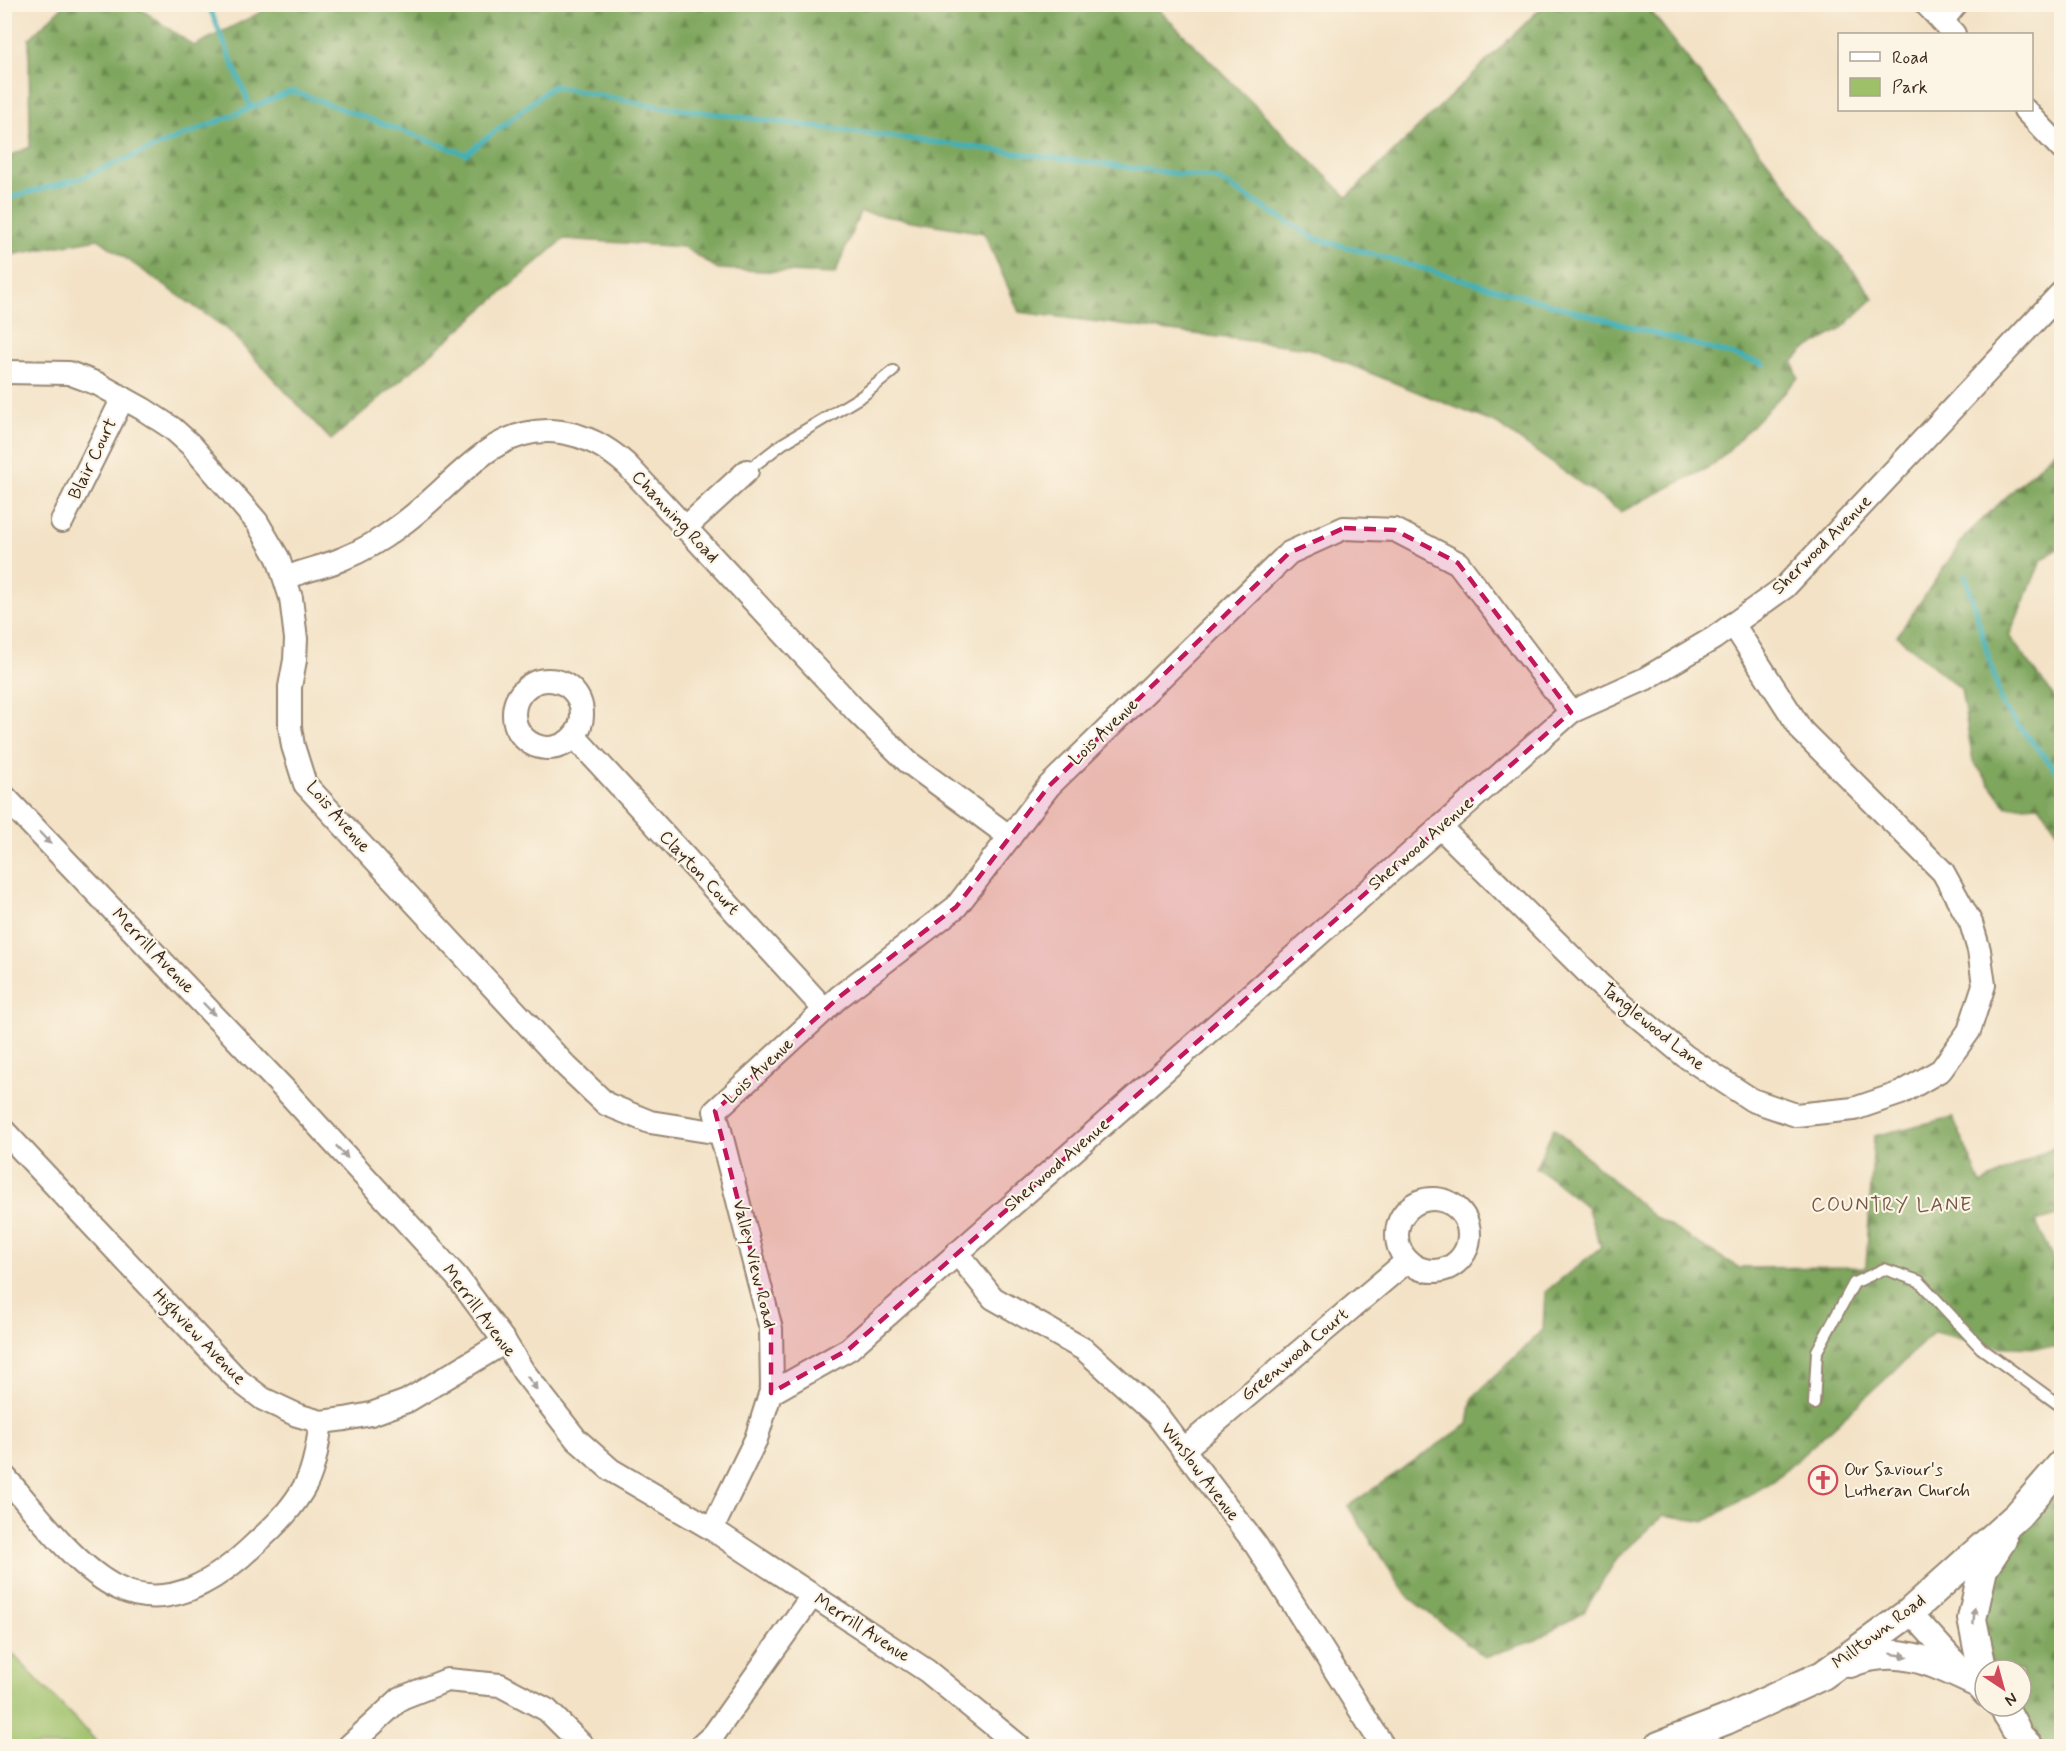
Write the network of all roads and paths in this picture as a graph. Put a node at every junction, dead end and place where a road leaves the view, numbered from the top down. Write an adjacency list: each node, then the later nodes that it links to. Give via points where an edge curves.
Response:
1 (1926, 4): 2 (street)
2 (1950, 20)
3 (2026, 111): 4 (street)
4 (2061, 149)
5 (2061, 292): 13 (street, Sherwood Avenue, via 1785,587)
6 (893, 371): 9 (lane, via 862,396 782,444)
7 (4, 372): 8 (street, Lois Avenue, via 69,373)
8 (123, 398): 10 (street, Blair Court); 12 (street, Lois Avenue, via 172,428 191,445 257,522)
9 (747, 471): 11 (street)
10 (62, 521)
11 (686, 528): 12 (street, Channing Road, via 611,451 592,440 550,430 507,440 488,451 399,527 369,546); 18 (street, Channing Road, via 856,712 908,762)
12 (286, 578): 21 (street, Lois Avenue, via 296,639 290,727 305,784 566,1066 606,1104 650,1122)
13 (1733, 624): 14 (street, Sherwood Avenue, via 1645,679); 17 (street, Tanglewood Lane, via 1802,731 1943,872 1971,923 1983,985 1969,1031 1941,1070 1901,1093 1854,1109 1796,1115 1752,1100 1685,1056 1601,986)
14 (1571, 712): 17 (street, Sherwood Avenue); 18 (street, Lois Avenue, via 1458,563 1395,530 1344,528 1289,553 1049,786)
15 (574, 736): 19 (street, Clayton Court)
16 (4, 796): 24 (street, Merrill Avenue, one-way to 24, via 296,1101 457,1277)
17 (1440, 827): 22 (street, Sherwood Avenue)
18 (1010, 837): 19 (street, Lois Avenue, via 956,908)
19 (825, 1010): 21 (street, Lois Avenue, via 715,1111)
20 (4, 1131): 28 (street, Highview Avenue, via 238,1380 263,1399)
21 (720, 1133): 25 (street, Valley View Road, via 771,1329)
22 (957, 1254): 25 (street, Sherwood Avenue, via 849,1349); 29 (street, Winslow Avenue, via 993,1298 1085,1350 1157,1416)
23 (1407, 1261): 29 (street, Greenwood Court)
24 (505, 1342): 28 (street, Highview Avenue, via 407,1401 371,1414); 33 (street, Merrill Avenue, one-way to 33, via 543,1399 610,1470)
25 (771, 1393): 33 (street, Valley View Road, via 756,1439)
26 (1814, 1404): 27 (lane, via 1817,1351 1854,1283 1884,1269 1919,1281 1981,1348)
27 (2061, 1407)
28 (321, 1422): 31 (street, via 307,1482 285,1517 217,1577 200,1587 176,1593 140,1595 101,1578 84,1566)
29 (1183, 1450): 44 (street, Winslow Avenue, via 1256,1545)
30 (2061, 1464): 32 (street, Milltown Road)
31 (4, 1476)
32 (2018, 1515): 35 (street, Milltown Road); 36 (street, one-way to 32, via 1972,1619 1983,1569)
33 (712, 1529): 34 (street, Merrill Avenue)
34 (812, 1596): 42 (street); 43 (street, Merrill Avenue, via 927,1671)
35 (1910, 1612): 37 (street, Milltown Road); 38 (street)
36 (1977, 1658)
37 (1823, 1675): 39 (street, one-way to 39, via 1885,1653 1926,1660); 45 (street, Milltown Road)
38 (1973, 1675)
39 (1973, 1680)
40 (349, 1746): 41 (street, via 401,1698 447,1680 500,1685 547,1710)
41 (584, 1746)
42 (702, 1746)
43 (1019, 1746)
44 (1383, 1746)
45 (1659, 1746)

